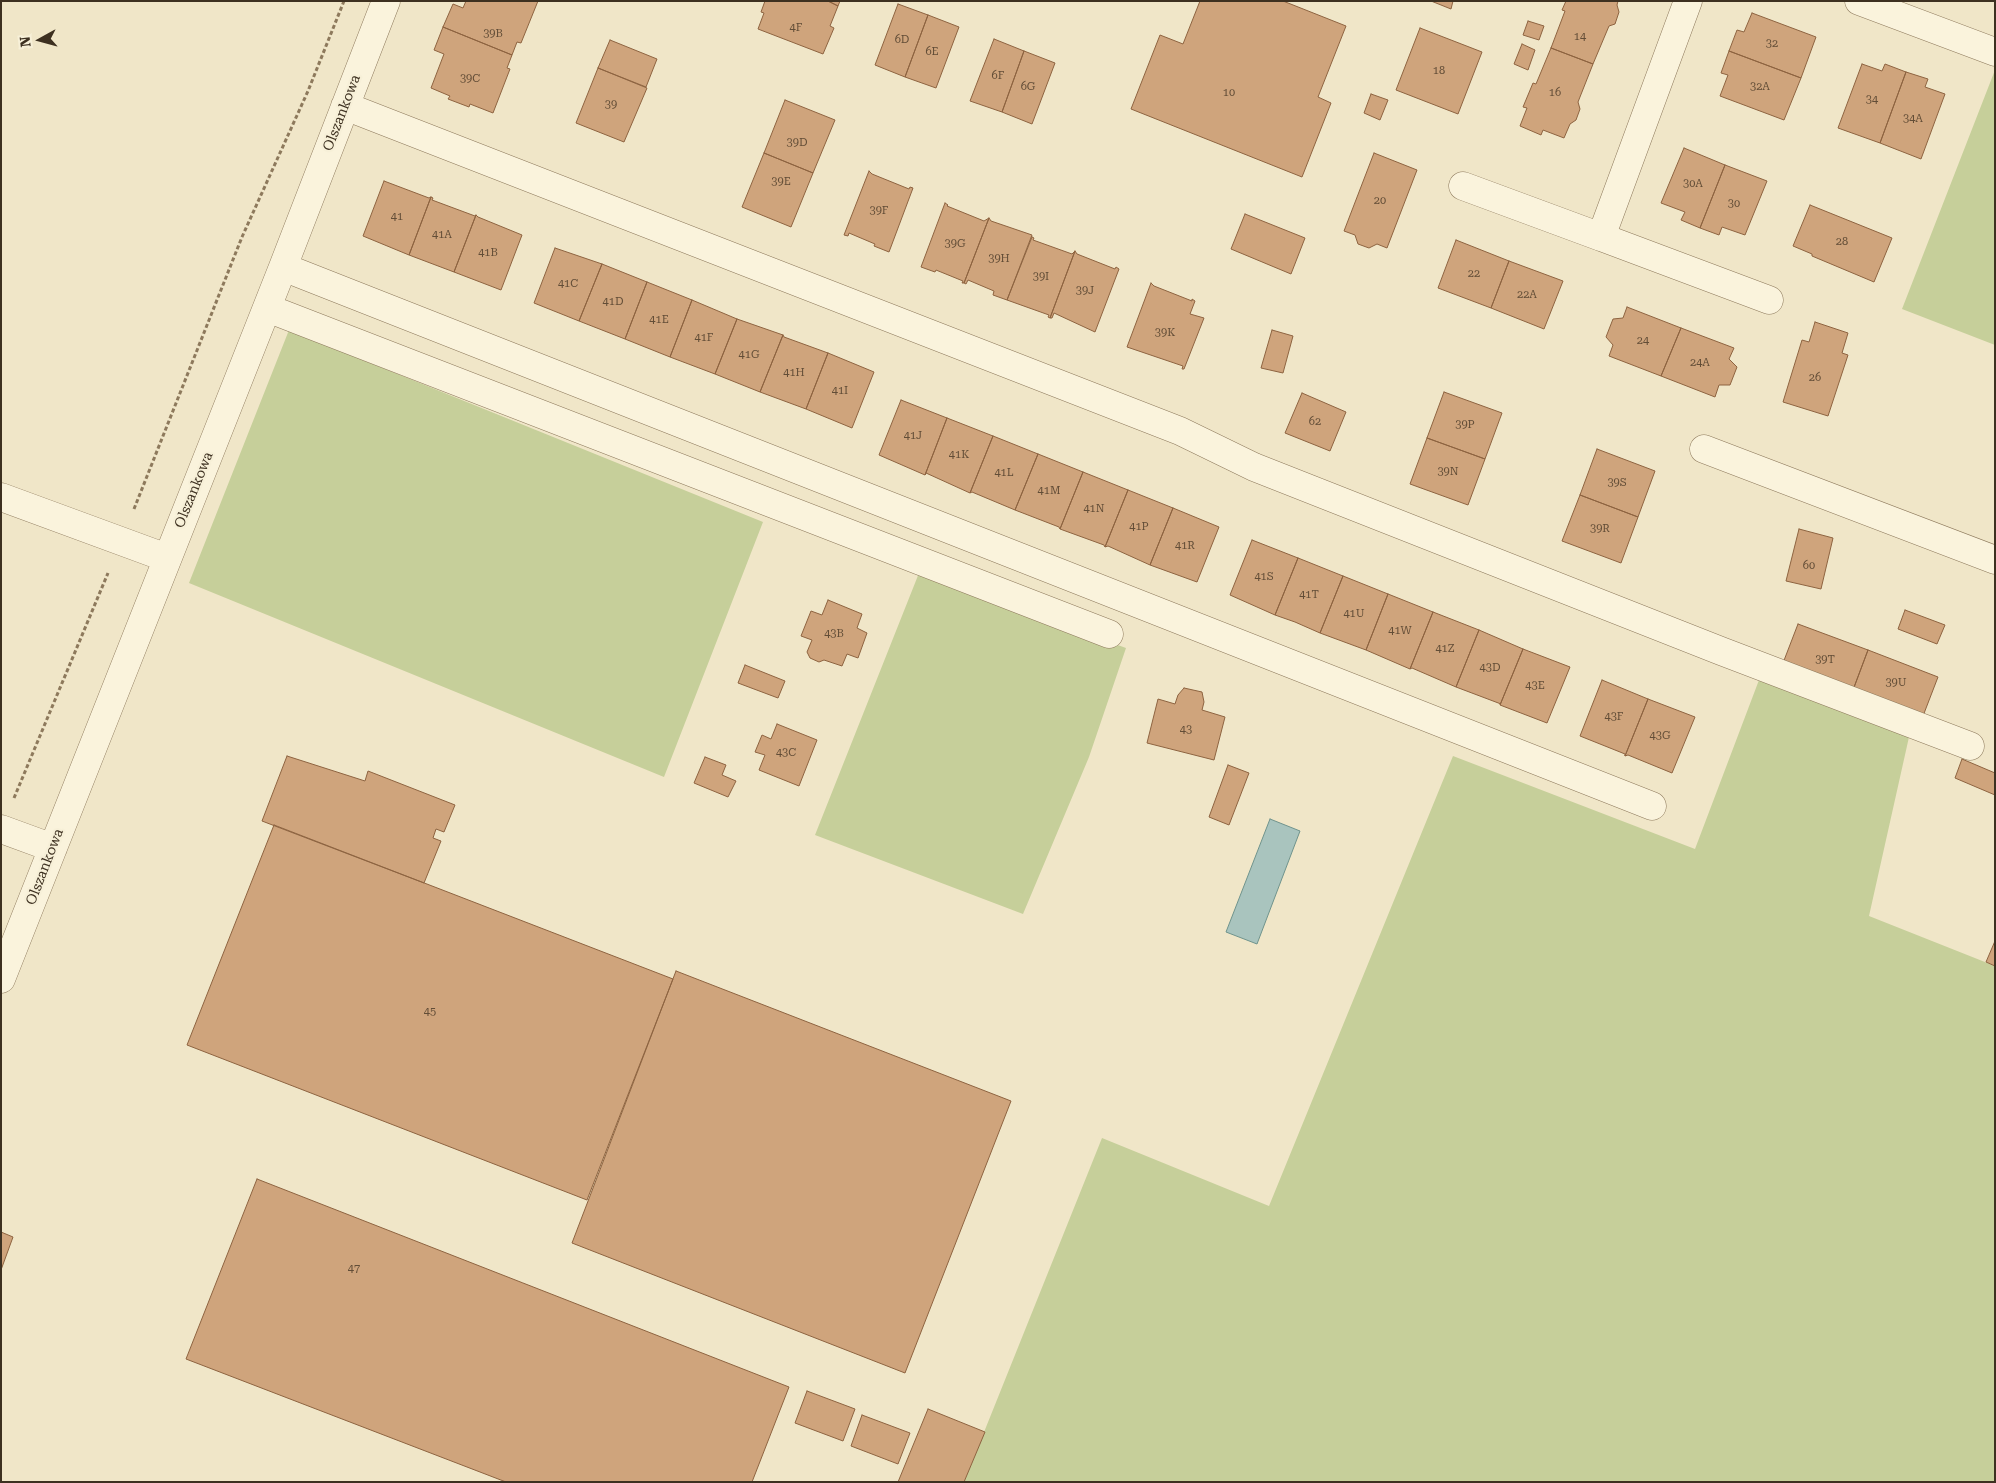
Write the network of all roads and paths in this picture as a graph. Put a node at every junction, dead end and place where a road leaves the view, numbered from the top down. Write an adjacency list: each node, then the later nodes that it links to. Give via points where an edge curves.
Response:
1 (344, 1): 14 (path, via 308,91 242,237)
2 (386, 1): 6 (street, Olszankowa)
3 (1688, 1): 8 (street)
4 (1859, 1): 5 (street)
5 (1995, 52)
6 (345, 106): 9 (street, Olszankowa); 18 (street, via 1180,431 1254,467)
7 (1463, 186): 8 (street)
8 (1601, 237): 10 (street)
9 (283, 267): 11 (street, Olszankowa); 20 (street)
10 (1769, 300)
11 (267, 308): 15 (street, Olszankowa); 17 (street)
12 (1704, 449): 16 (street)
13 (1, 497): 14 (street)
14 (122, 541): 15 (street); 19 (path)
15 (167, 558): 22 (street, Olszankowa)
16 (1995, 560)
17 (1109, 634)
18 (1970, 746)
19 (13, 801)
20 (1652, 806)
21 (1, 829): 22 (street)
22 (53, 848): 23 (street, Olszankowa)
23 (1, 979)

